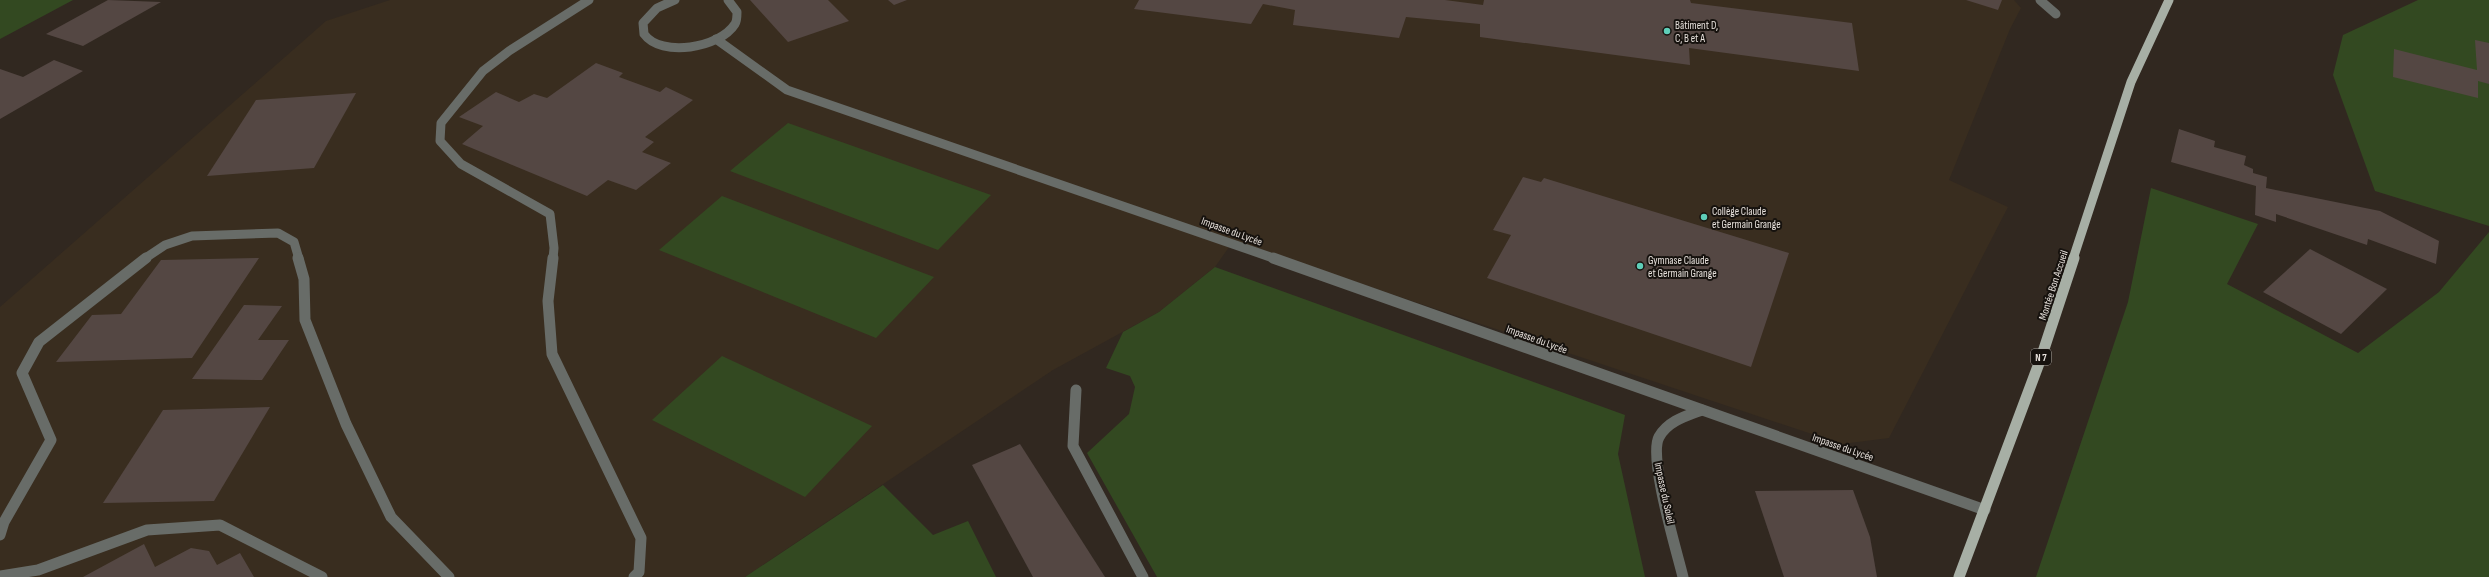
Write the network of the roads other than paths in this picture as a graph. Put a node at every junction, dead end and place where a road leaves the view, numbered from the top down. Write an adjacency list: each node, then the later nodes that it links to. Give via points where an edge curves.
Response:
1 (589, 0): 15 (lane, via 508,51 483,71 441,123 440,141 461,164 550,214 554,248 548,301 552,354 641,538 639,572)
2 (675, 0): 7 (lane, via 647,16 642,24 642,33 648,40 657,45 686,48)
3 (728, 0): 7 (lane, via 736,6 739,14 729,32)
4 (2040, 0): 6 (lane)
5 (2168, 0): 10 (main road, Montée Bon Accueil / N 7, via 2131,82 2061,300)
6 (2056, 14)
7 (716, 39): 9 (lane, Impasse du Lycée, via 787,90 1082,190)
8 (1076, 390): 16 (lane, via 1073,446)
9 (1702, 410): 10 (lane, Impasse du Lycée); 17 (lane, Impasse du Soleil, via 1670,423 1657,440 1657,463)
10 (1985, 510): 18 (main road, Montée Bon Accueil / N 7)
11 (0, 535): 14 (lane, via 4,522 51,440 22,377 39,342 165,245 192,236 278,233 294,242 304,279 306,320 346,424 391,517)
12 (0, 576): 13 (lane, via 38,570 147,530 220,525)
13 (322, 577)
14 (449, 577)
15 (634, 577)
16 (1143, 577)
17 (1683, 577)
18 (1959, 577)

